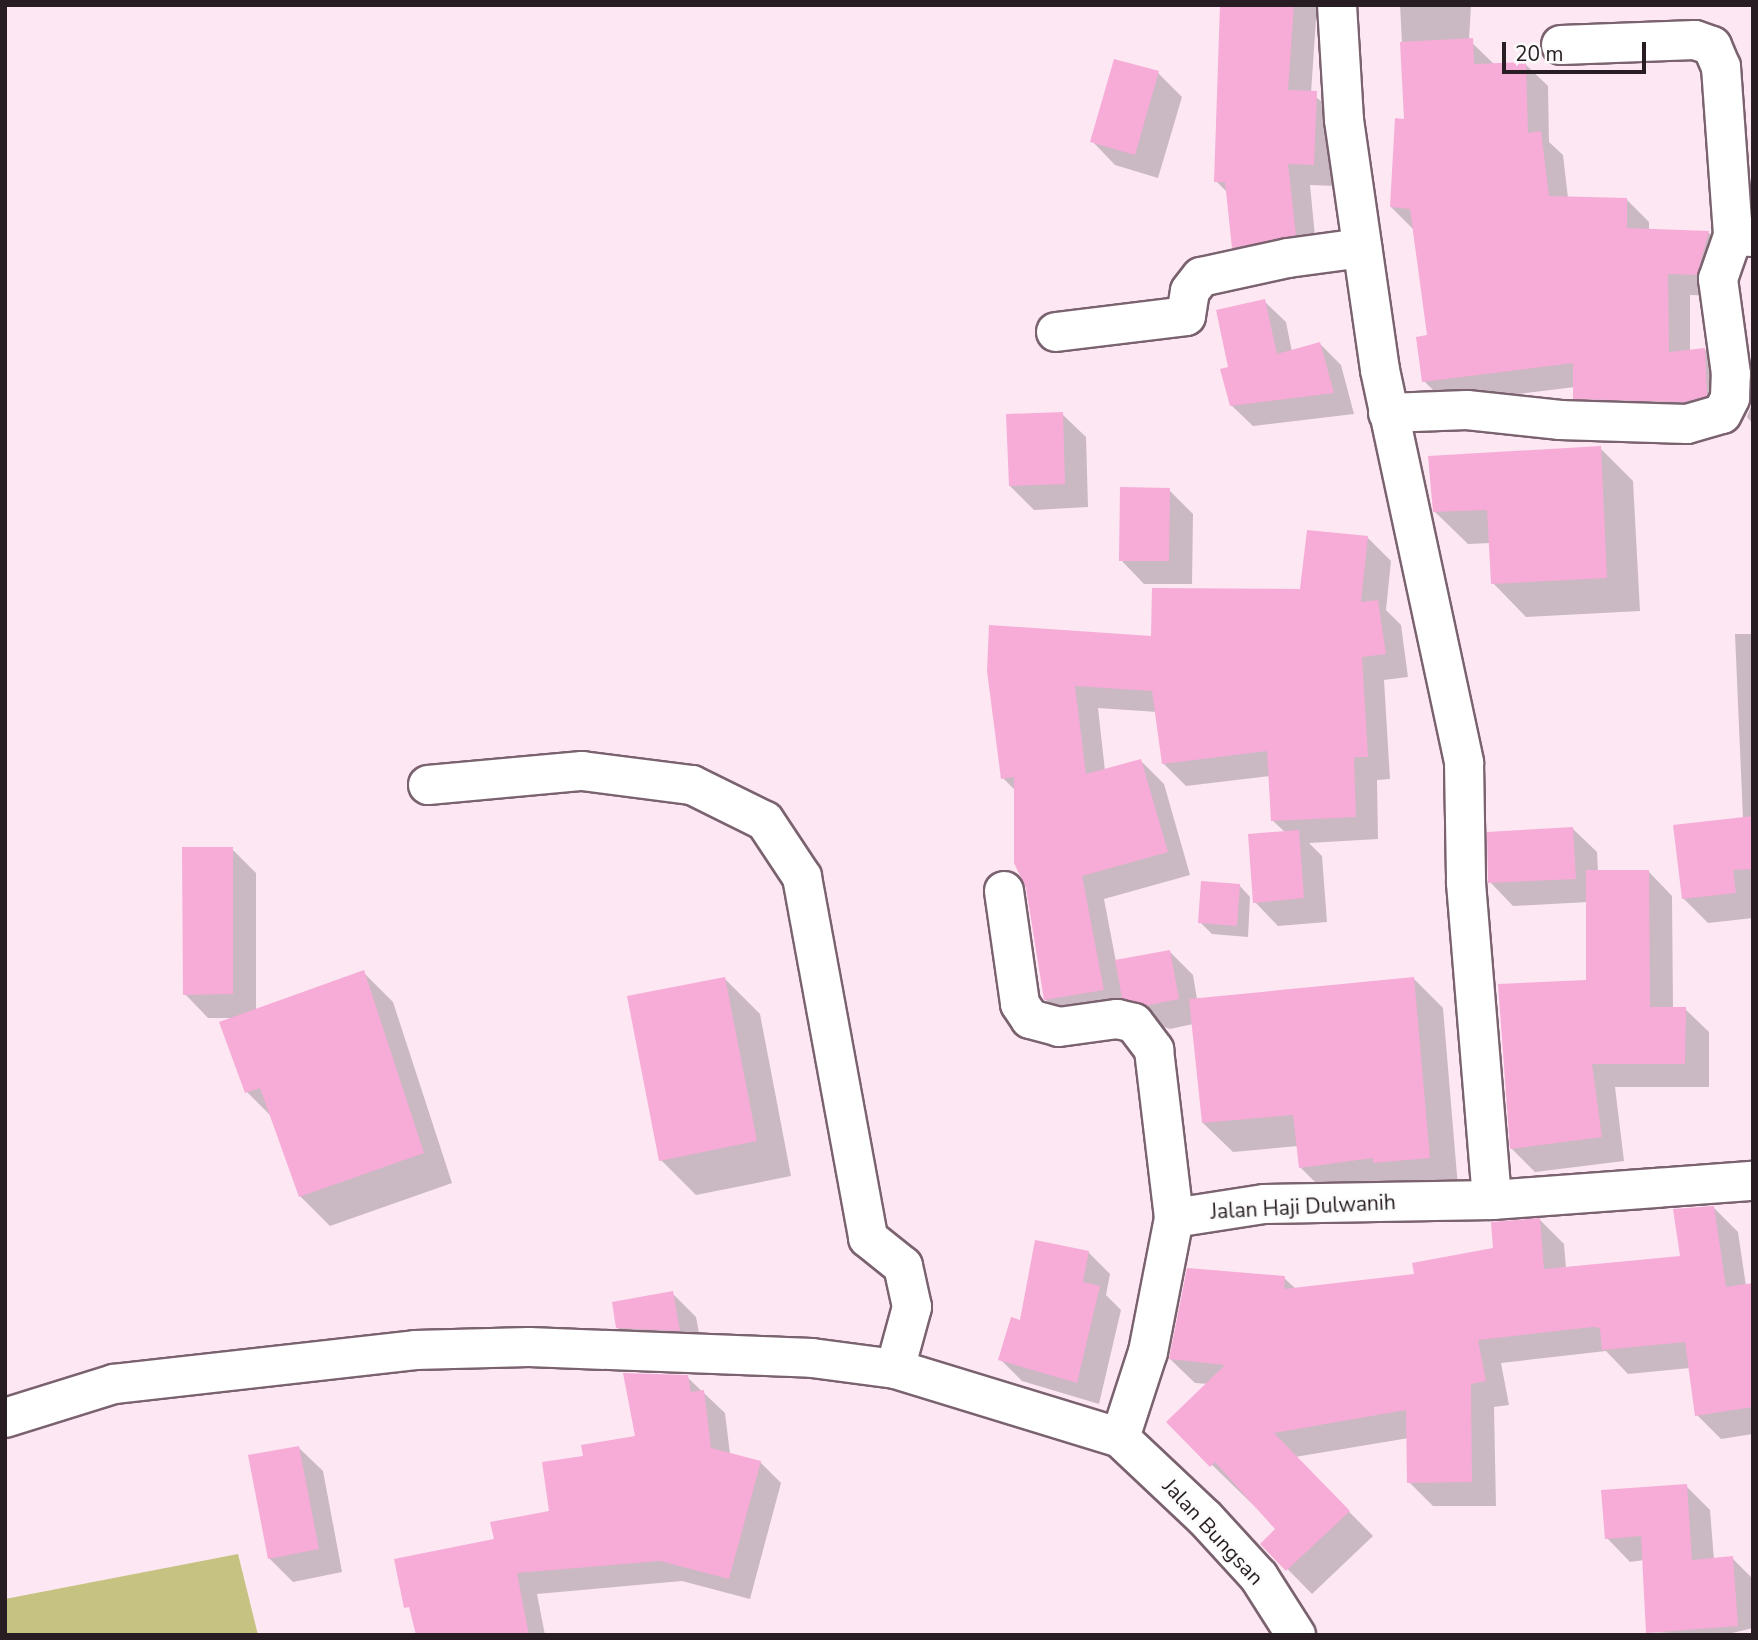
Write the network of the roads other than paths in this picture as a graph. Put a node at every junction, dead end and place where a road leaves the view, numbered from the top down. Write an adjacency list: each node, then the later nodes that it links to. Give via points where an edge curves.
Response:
1 (1337, 5): 4 (street, via 1344,120)
2 (1562, 46): 3 (street, via 1695,40 1712,46 1721,67)
3 (1743, 237): 6 (street, via 1718,279 1731,373 1730,398 1722,414 1687,425 1560,420 1466,410)
4 (1362, 248): 5 (street, via 1201,277 1189,291 1186,316); 6 (street)
5 (1056, 332)
6 (1388, 413): 10 (street, via 1464,763 1466,883)
7 (428, 785): 12 (street, via 582,771 692,785 765,821 802,877 868,1238 903,1266 912,1307)
8 (1004, 891): 11 (street, via 1020,1004 1030,1019 1059,1027 1126,1021 1143,1030 1154,1050)
9 (1753, 1181): 10 (street, Jalan Haji Dulwanih)
10 (1492, 1200): 11 (street, Jalan Haji Dulwanih, via 1264,1205)
11 (1174, 1218): 14 (street, via 1148,1352)
12 (895, 1369): 13 (street, via 812,1358 529,1347 415,1350 114,1384); 14 (street)
13 (5, 1418)
14 (1120, 1438): 15 (street, Jalan Bungsan, via 1205,1518 1259,1577)
15 (1296, 1635)

